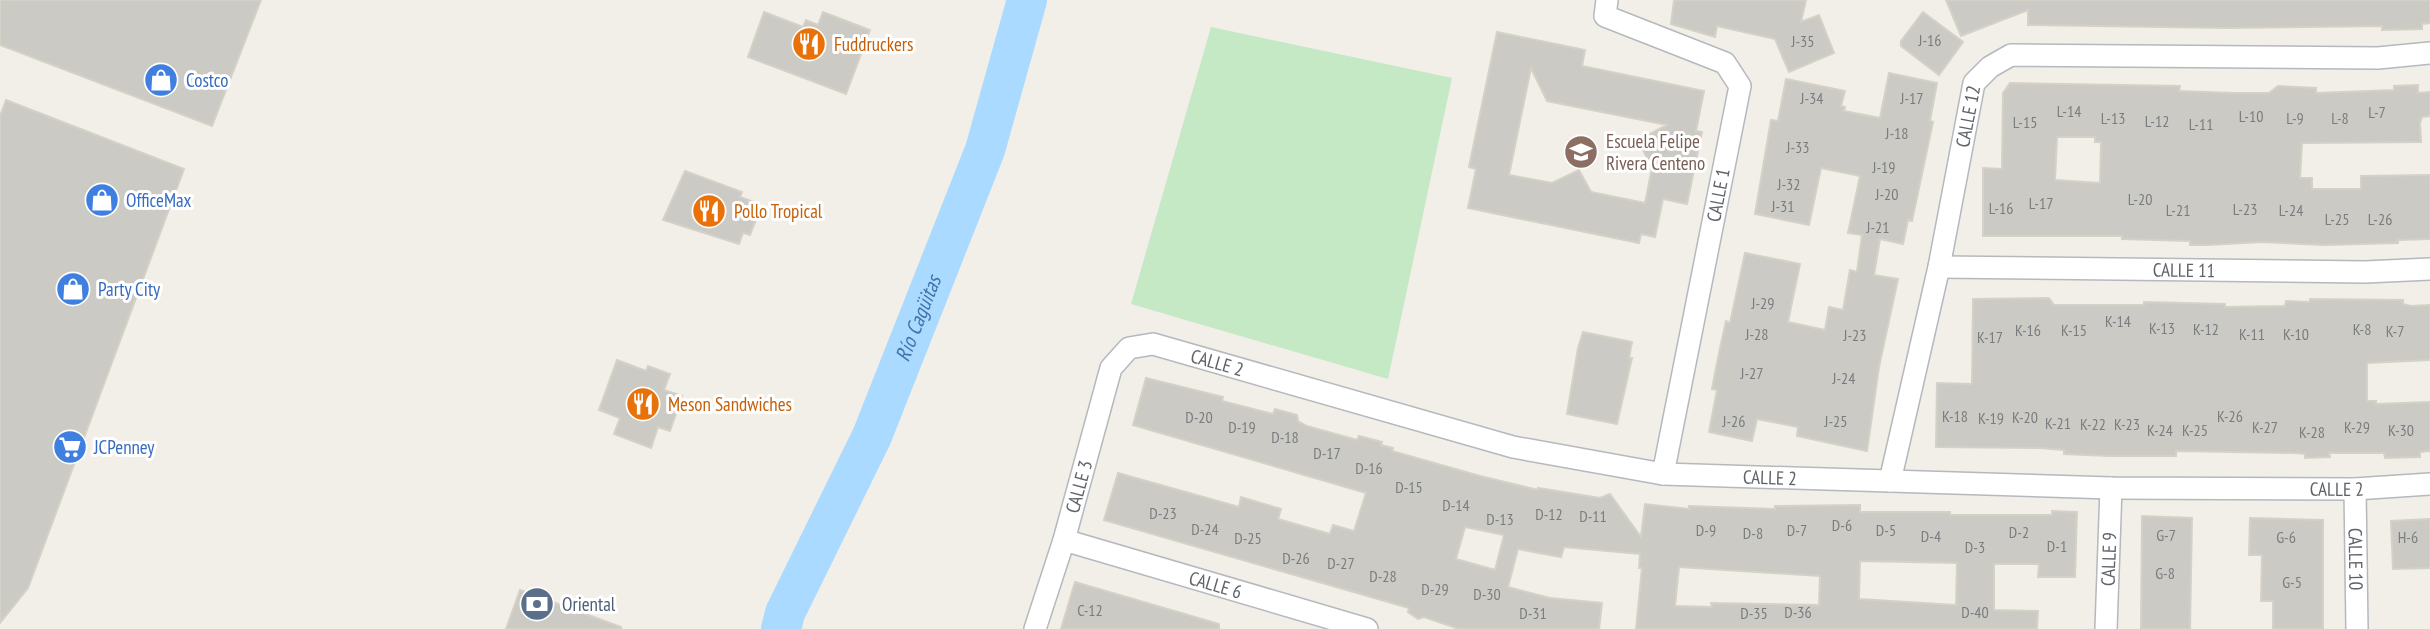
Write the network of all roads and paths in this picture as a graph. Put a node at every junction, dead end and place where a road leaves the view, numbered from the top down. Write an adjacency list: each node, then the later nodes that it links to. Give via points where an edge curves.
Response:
1 (1607, 0): 6 (street, CALLE 1, via 1605,16 1725,64 1740,86)
2 (2430, 53): 3 (street, CALLE 12, via 2378,58 2011,55 1974,83)
3 (1939, 267): 4 (street, CALLE 11); 7 (street, CALLE 12)
4 (2430, 269)
5 (1129, 348): 6 (street, CALLE 2, via 1153,344 1513,447); 11 (street, CALLE 3, via 1111,368)
6 (1663, 474): 7 (street, CALLE 2)
7 (1890, 481): 9 (street, CALLE 2)
8 (2430, 484): 10 (street, CALLE 2)
9 (2111, 488): 10 (street, CALLE 2); 14 (street, CALLE 9)
10 (2355, 489): 15 (street, CALLE 10)
11 (1064, 540): 12 (street, CALLE 3); 13 (street, CALLE 6)
12 (1035, 629)
13 (1367, 629)
14 (2106, 629)
15 (2357, 629)

